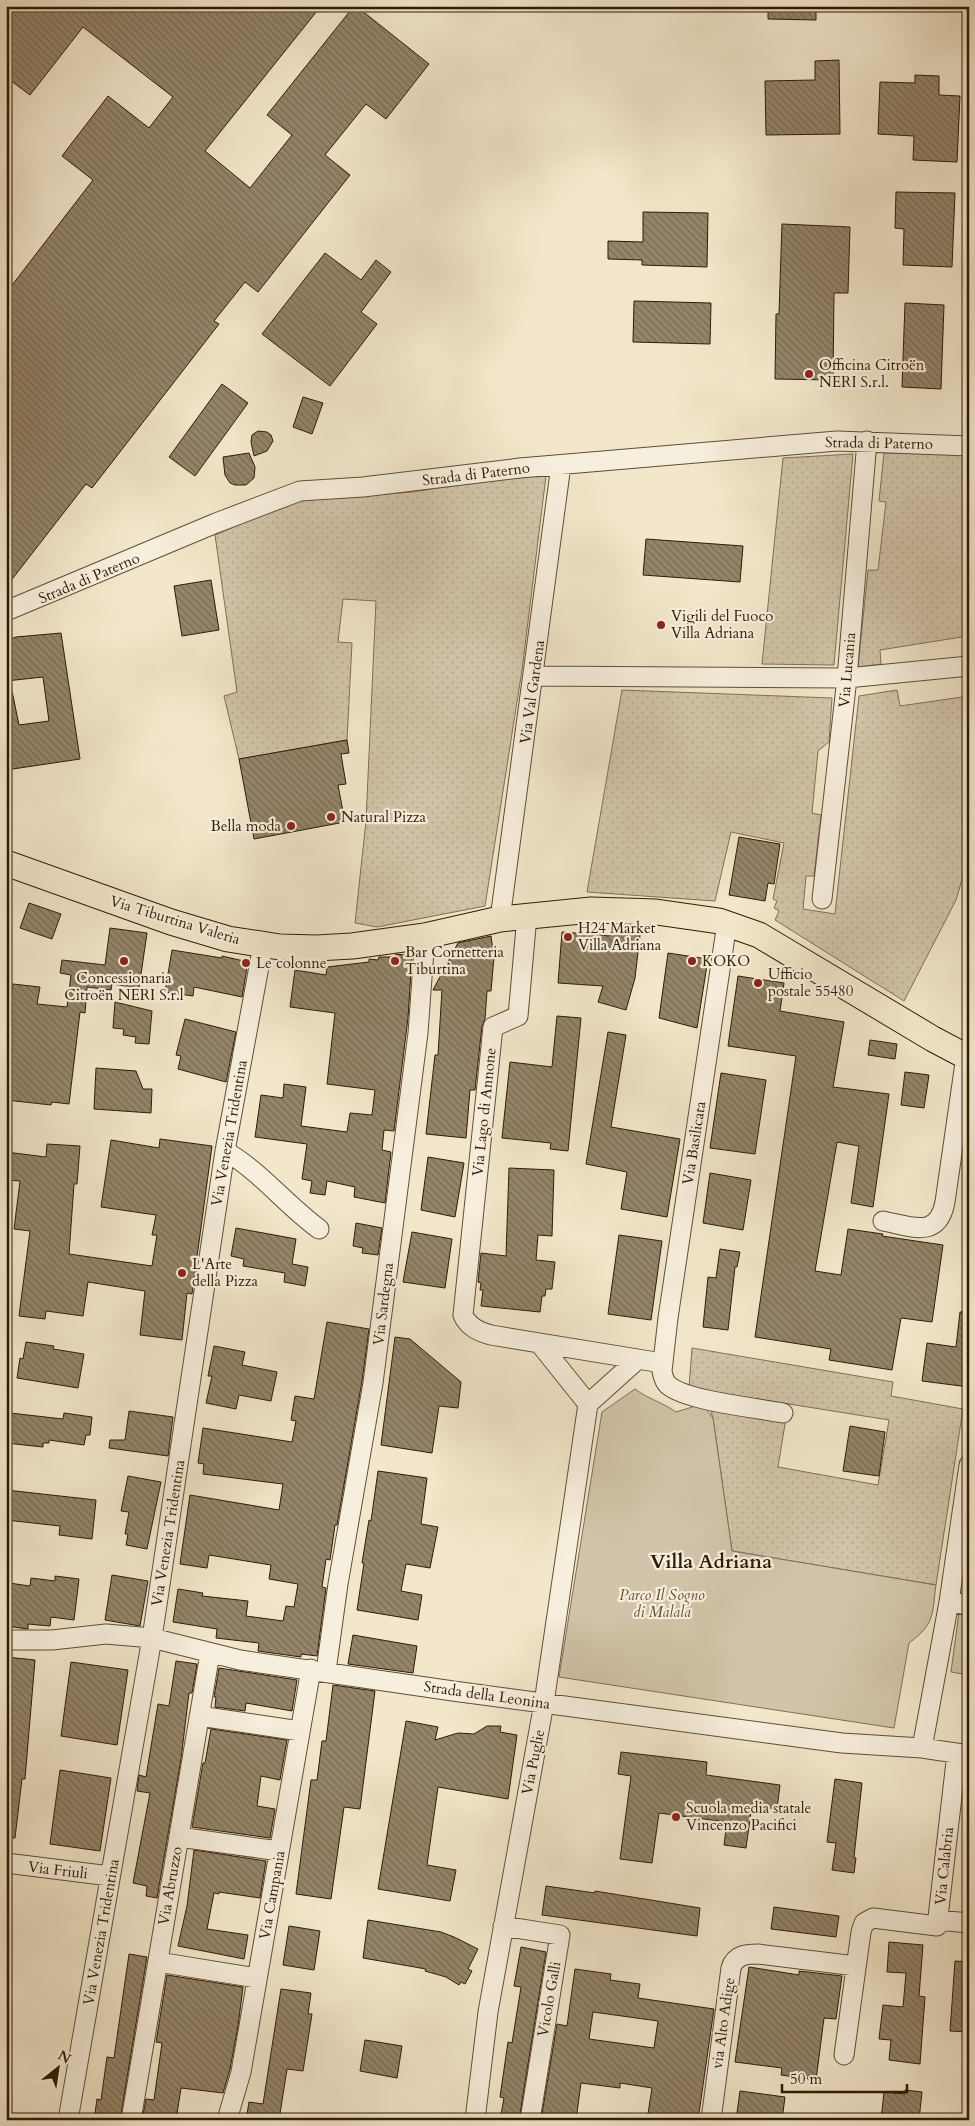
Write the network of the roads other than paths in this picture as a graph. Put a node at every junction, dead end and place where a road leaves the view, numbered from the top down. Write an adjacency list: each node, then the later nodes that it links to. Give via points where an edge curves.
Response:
1 (867, 441): 2 (street, Strada di Paterno); 3 (street, Strada di Paterno); 7 (street, Via Lucania)
2 (969, 446)
3 (561, 464): 4 (street, Strada di Paterno, via 363,487 300,491); 6 (street, Via Val Gardena)
4 (6, 611)
5 (969, 666): 7 (street)
6 (534, 676): 7 (street); 11 (street, Via Val Gardena)
7 (847, 678): 9 (street, Via Lucania)
8 (6, 863): 14 (main road, Via Tiburtina Valeria, via 172,922 228,939)
9 (822, 900)
10 (527, 916): 11 (main road, Via Tiburtina Valeria); 12 (main road, Via Tiburtina Valeria, via 620,910 674,913); 19 (street, Via Lago di Annone, via 518,1016 492,1026 463,1310 469,1324 486,1334)
11 (500, 919): 13 (main road, Via Tiburtina Valeria)
12 (727, 923): 15 (main road, Via Tiburtina Valeria, via 759,935); 21 (street, Via Basilicata)
13 (425, 936): 14 (main road, Via Tiburtina Valeria, via 334,948); 30 (street, Via Sardegna, via 417,1045 373,1383 338,1584)
14 (263, 945): 16 (street, Via Venezia Tridentina)
15 (967, 1057): 17 (street, via 940,1219 932,1226 922,1228)
16 (225, 1150): 18 (street, via 247,1165 288,1205); 27 (street, Via Venezia Tridentina)
17 (883, 1221)
18 (319, 1228)
19 (540, 1344): 20 (street); 22 (street)
20 (637, 1360): 21 (street); 22 (street)
21 (662, 1363): 23 (street, via 665,1381 676,1390 701,1398)
22 (588, 1404): 31 (street, Via Puglie)
23 (783, 1413)
24 (969, 1465): 25 (street)
25 (949, 1602): 26 (street); 34 (street)
26 (969, 1605)
27 (152, 1638): 28 (street, Strada della Leonina, via 106,1634); 29 (street, Strada della Leonina); 39 (street, Via Venezia Tridentina)
28 (6, 1640)
29 (210, 1653): 30 (street, Strada della Leonina); 32 (street, Via Abruzzo)
30 (318, 1670): 31 (street, Strada della Leonina); 33 (street, Via Campania)
31 (544, 1703): 34 (street, Strada della Leonina, via 842,1743); 42 (street, Via Puglie)
32 (199, 1716): 33 (street); 36 (street, Via Abruzzo)
33 (300, 1731): 37 (street, Via Campania)
34 (922, 1748): 35 (street, Strada della Leonina)
35 (963, 1754): 40 (street, Via Calabria)
36 (179, 1837): 37 (street); 43 (street, Via Abruzzo)
37 (279, 1851): 45 (street, Via Campania)
38 (6, 1863): 39 (street, Via Friuli)
39 (110, 1876): 47 (street, Via Venezia Tridentina)
40 (938, 1923): 41 (street, Via Calabria); 44 (street, via 868,1919 862,1926)
41 (969, 1923)
42 (503, 1926): 50 (street, Via Puglie, via 488,2012); 51 (street, Vicolo Galli, via 560,1935)
43 (158, 1962): 45 (street); 48 (street, Via Abruzzo)
44 (856, 1966): 46 (street); 52 (street, via Alto Adige, via 758,1954 748,1954 735,1960 731,1968)
45 (257, 1978): 49 (street, Via Campania, via 241,2072)
46 (844, 2055)
47 (68, 2120)
48 (131, 2120)
49 (227, 2120)
50 (475, 2120)
51 (530, 2120)
52 (710, 2120)

